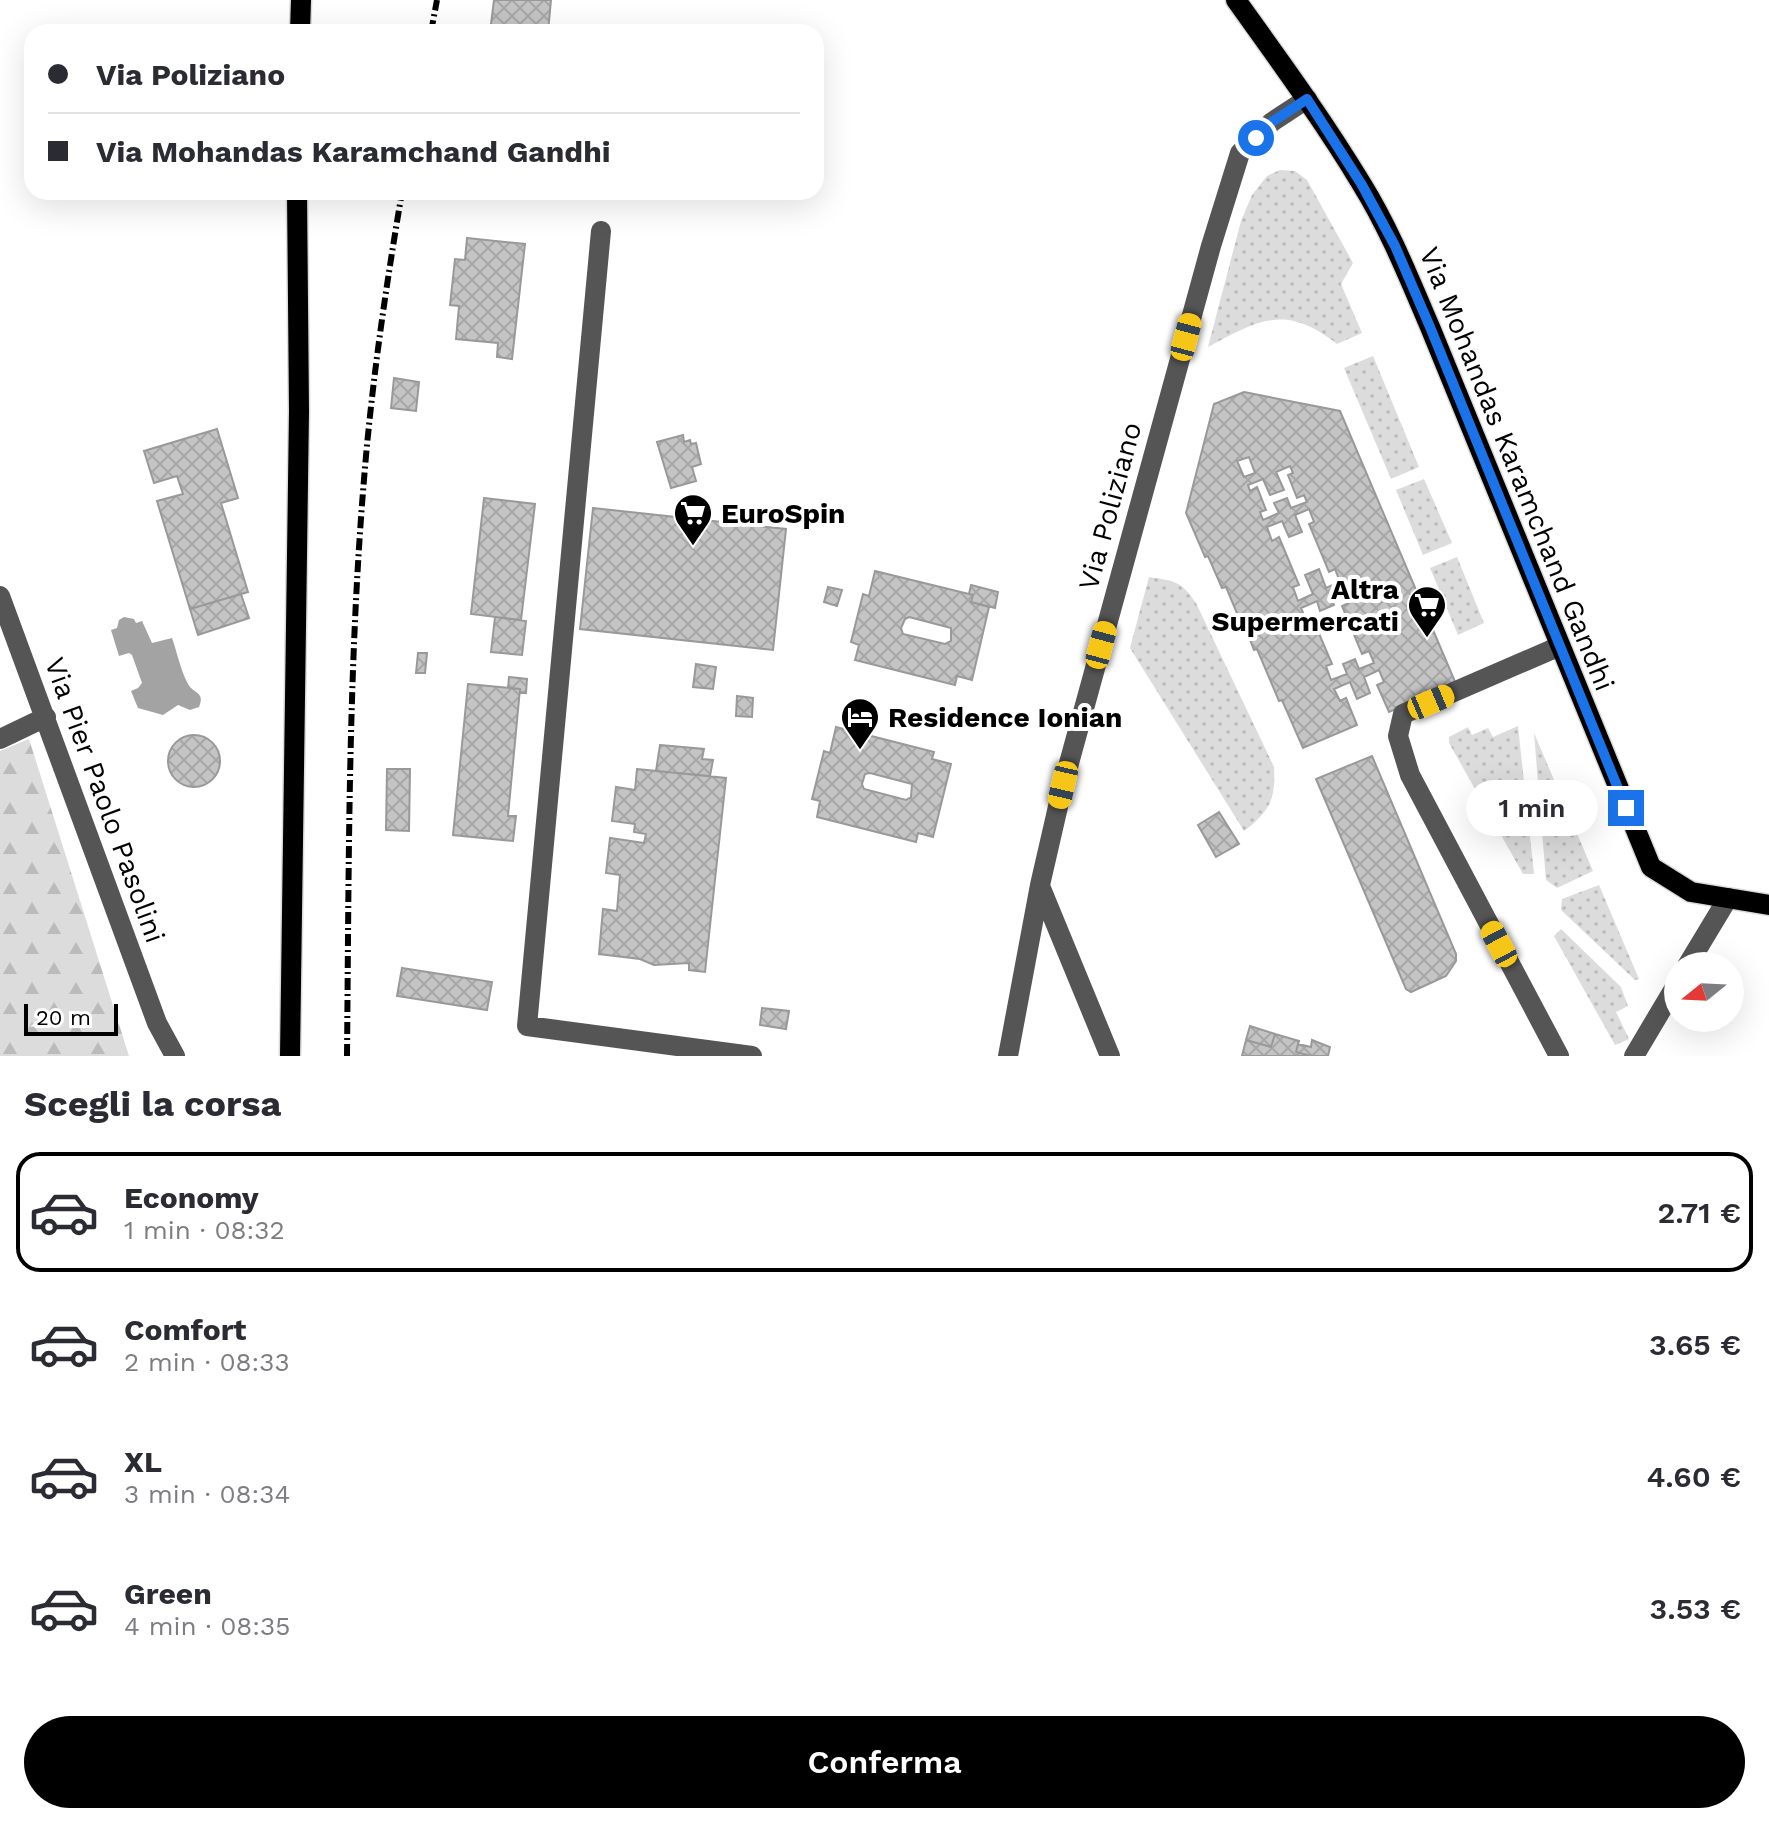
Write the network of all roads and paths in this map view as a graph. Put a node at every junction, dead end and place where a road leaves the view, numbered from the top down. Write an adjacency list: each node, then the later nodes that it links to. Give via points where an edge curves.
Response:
1 (301, 0): 3 (main road)
2 (1236, 0): 4 (main road, Via Mohandas Karamchand Gandhi)
3 (300, 24)
4 (1307, 99): 8 (main road, Via Mohandas Karamchand Gandhi, via 1395,246); 11 (street, Via Poliziano, via 1272,122 1240,153 1109,617)
5 (297, 200): 18 (main road)
6 (601, 231): 17 (street, via 527,1026)
7 (0, 596): 9 (street, Via Pier Paolo Pasolini)
8 (1560, 646): 12 (main road, Via Mohandas Karamchand Gandhi, via 1651,867 1691,892); 24 (street, via 1403,714 1398,736 1410,775)
9 (46, 717): 10 (street); 16 (street, Via Pier Paolo Pasolini)
10 (0, 739)
11 (1040, 885): 22 (street, Via Poliziano); 23 (street)
12 (1728, 898): 13 (main road, Via Mohandas Karamchand Gandhi); 14 (street)
13 (1769, 905)
14 (1695, 952)
15 (1664, 1006): 25 (street)
16 (157, 1023): 19 (street, Via Pier Paolo Pasolini); 20 (street, Via Pier Paolo Pasolini)
17 (670, 1051): 21 (street)
18 (289, 1054)
19 (163, 1056)
20 (175, 1056)
21 (752, 1056)
22 (1008, 1056)
23 (1110, 1056)
24 (1559, 1056)
25 (1634, 1056)

